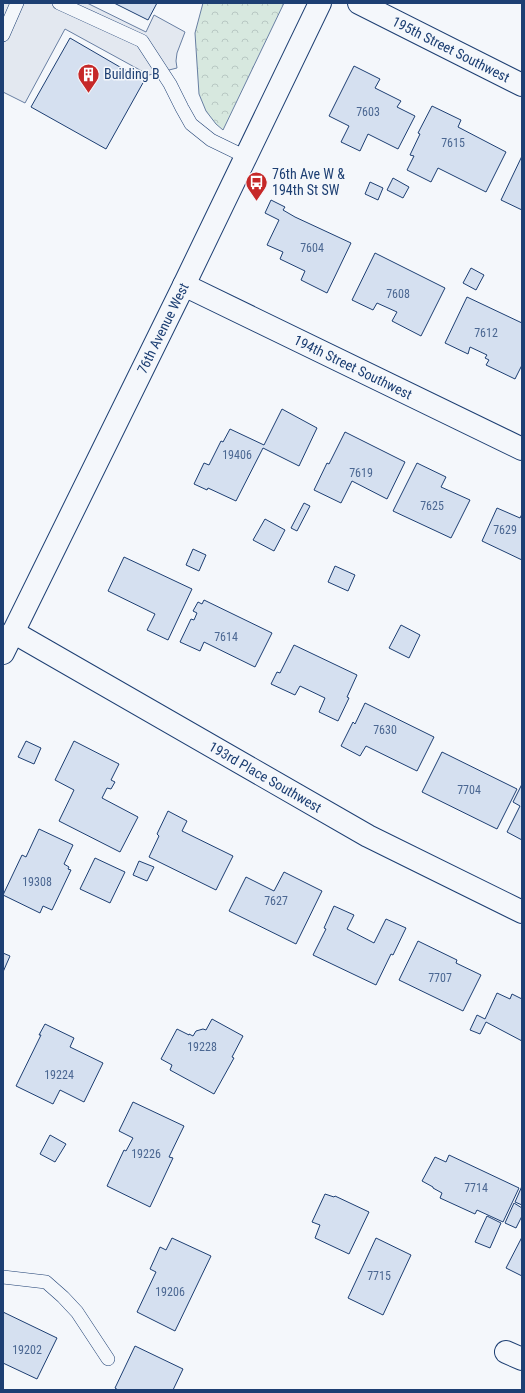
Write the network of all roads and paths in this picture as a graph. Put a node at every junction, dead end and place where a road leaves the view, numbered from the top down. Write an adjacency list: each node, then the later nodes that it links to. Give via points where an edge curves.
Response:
1 (17, 3): 5 (lane)
2 (59, 3): 7 (lane, via 142,41 170,84 191,124 211,140)
3 (320, 3): 7 (street, 76th Avenue West)
4 (359, 3): 6 (street, 195th Street Southwest)
5 (3, 35)
6 (522, 85)
7 (246, 158): 8 (street, 76th Avenue West)
8 (184, 285): 9 (street, 194th Street Southwest); 10 (street, 76th Avenue West)
9 (522, 449)
10 (13, 632): 11 (street, 76th Avenue West); 12 (street, 193rd Place Southwest, via 368,836)
11 (3, 653)
12 (522, 912)
13 (3, 1277): 14 (lane, via 46,1282 77,1312)
14 (108, 1359)

